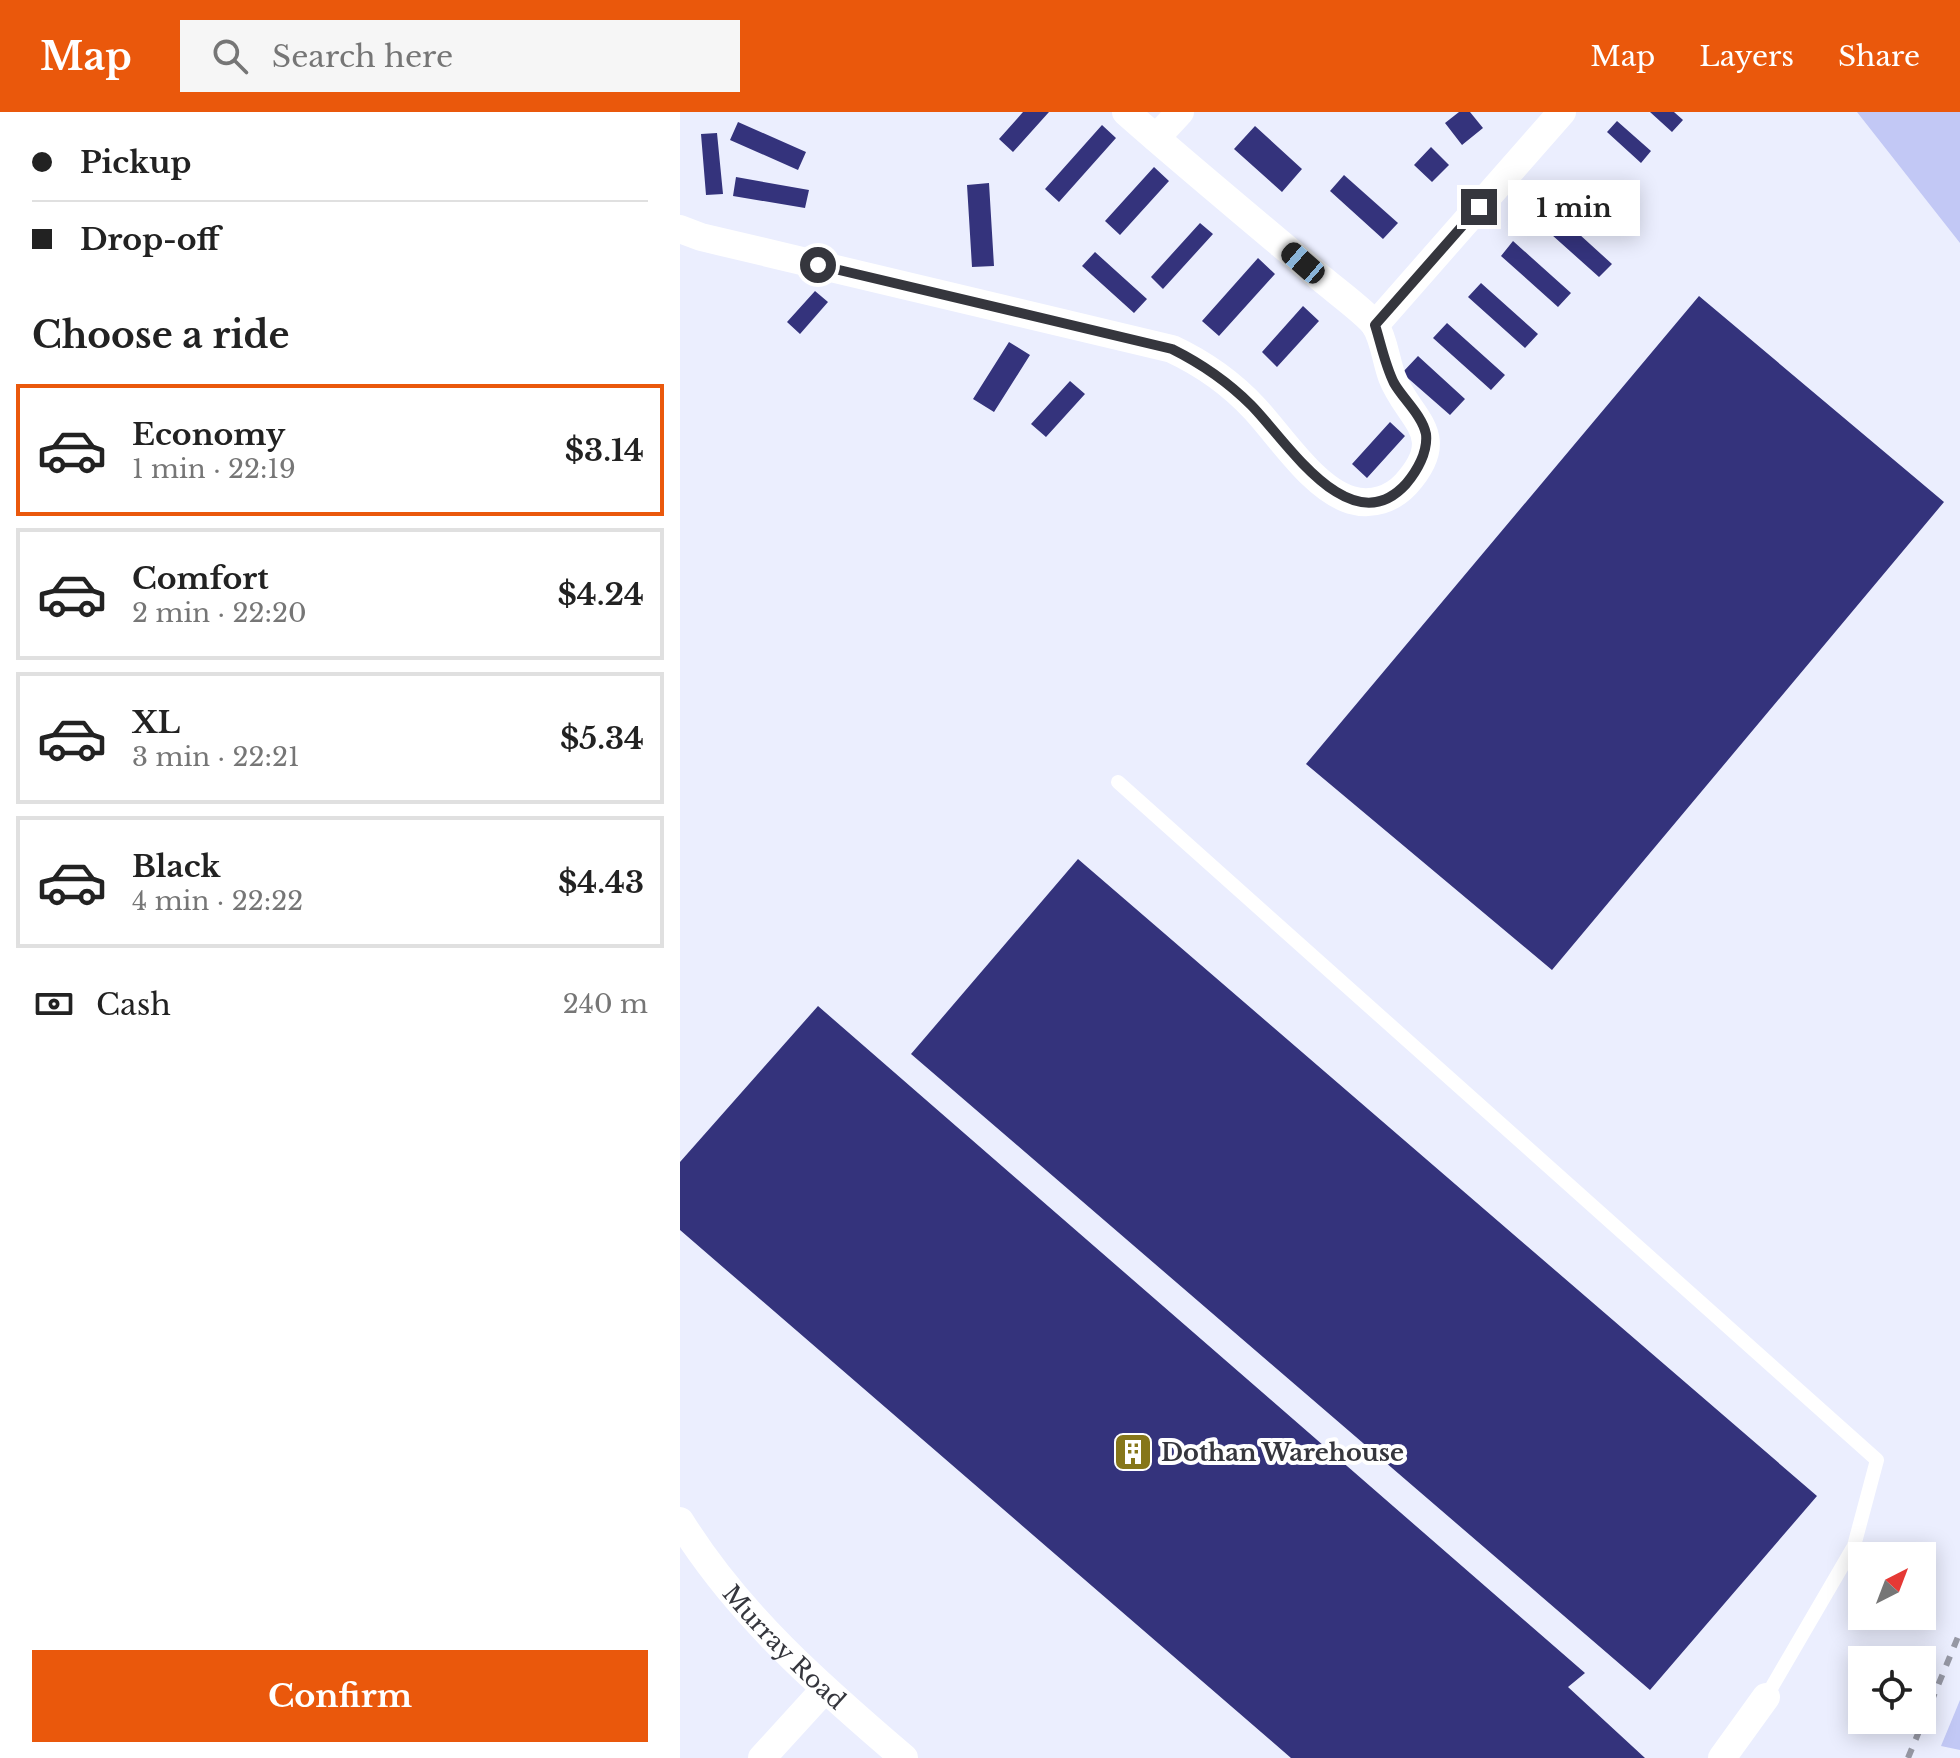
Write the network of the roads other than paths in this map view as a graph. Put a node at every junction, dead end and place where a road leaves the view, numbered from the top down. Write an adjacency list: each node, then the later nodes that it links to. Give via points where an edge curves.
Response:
1 (1126, 112): 4 (street)
2 (1180, 112): 4 (street)
3 (1562, 112): 6 (street)
4 (1156, 138): 6 (street)
5 (680, 229): 6 (street, via 1172,349 1227,382 1333,491 1371,503 1388,498 1417,470 1426,434 1392,379)
6 (1375, 325)
7 (1118, 782): 10 (lane, via 1877,1460 1854,1546)
8 (680, 1521): 9 (street, Murray Road, via 729,1591)
9 (824, 1690): 11 (street); 12 (street, Murray Road)
10 (1766, 1697): 13 (street)
11 (762, 1758)
12 (904, 1758)
13 (1722, 1758)

